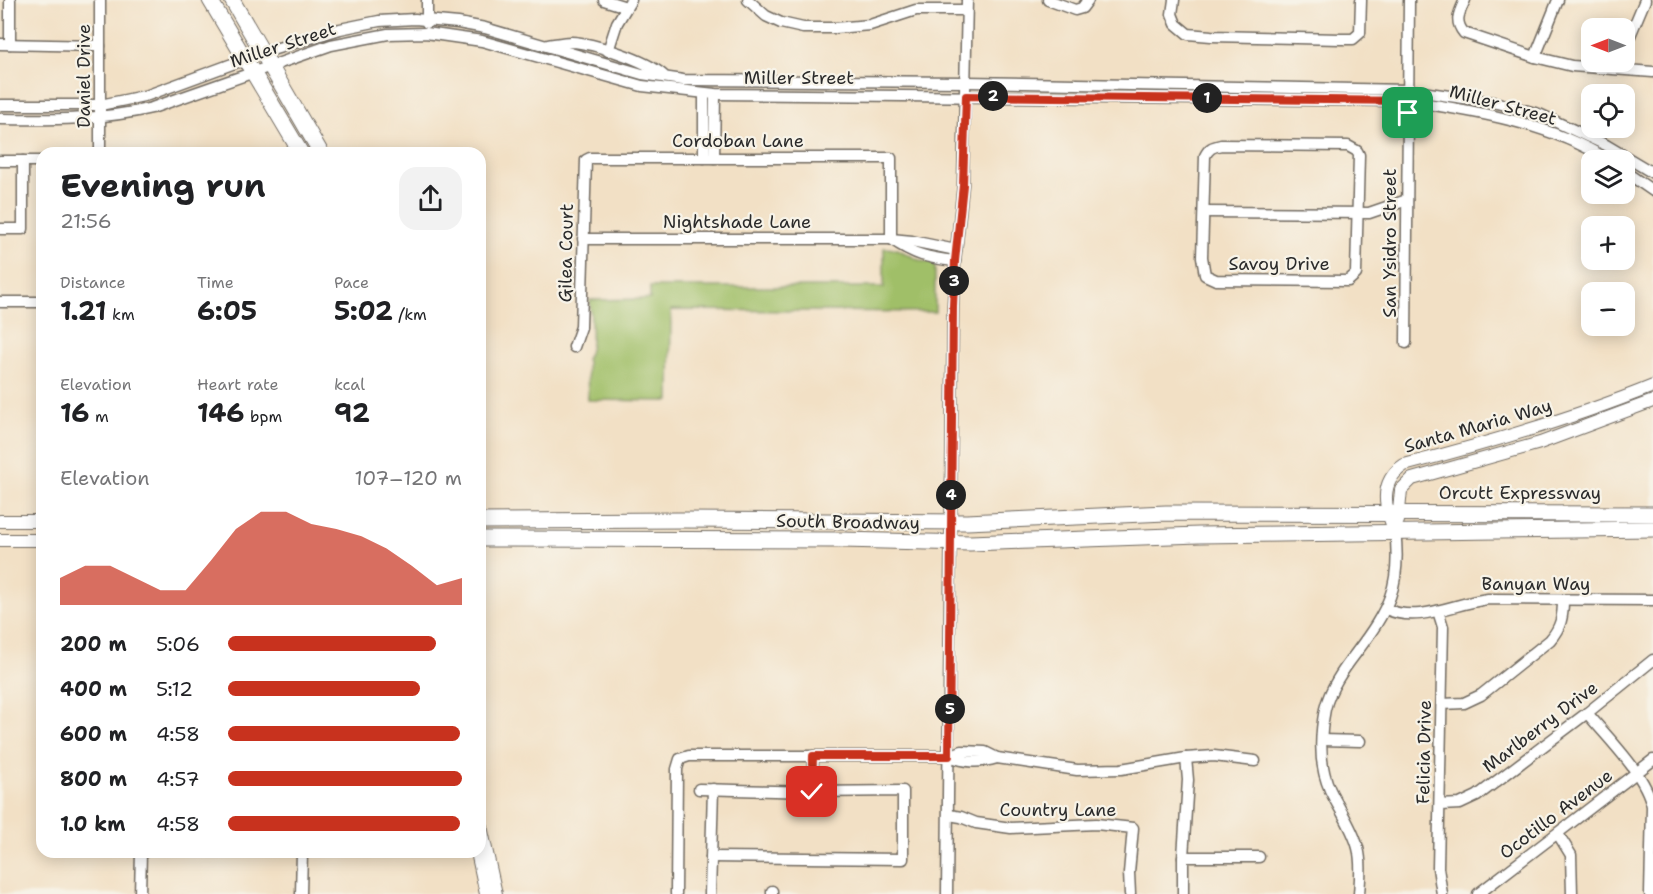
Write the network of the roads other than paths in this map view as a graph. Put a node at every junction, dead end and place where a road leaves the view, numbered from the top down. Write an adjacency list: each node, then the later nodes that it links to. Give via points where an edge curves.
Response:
1 (10, 0): 22 (street)
2 (100, 0): 23 (street, Daniel Drive)
3 (210, 0): 28 (highway)
4 (232, 0): 27 (highway)
5 (427, 0): 19 (street)
6 (604, 0): 15 (street)
7 (748, 0): 17 (street, via 766,16 803,28 870,25)
8 (1048, 0): 16 (street, via 1076,10)
9 (1174, 0): 10 (street, via 1172,14 1176,24 1188,34 1341,39 1353,39 1360,33)
10 (1361, 0)
11 (1409, 0): 35 (street, San Ysidro Street)
12 (1465, 0): 26 (street, via 1458,16 1464,33)
13 (1558, 0): 26 (street)
14 (1645, 0): 20 (street)
15 (628, 4): 25 (street, via 616,23)
16 (1085, 4)
17 (910, 5): 18 (street)
18 (967, 5): 33 (street)
19 (428, 19): 21 (street, via 424,26 383,29); 24 (street, Miller Street, via 485,28); 27 (street, Miller Street, via 356,25)
20 (1635, 24)
21 (362, 38): 27 (street, Miller Street); 34 (street, Miller Street, via 417,33 453,36 642,86)
22 (5, 44): 23 (street)
23 (100, 46): 38 (street, Daniel Drive)
24 (541, 46): 25 (street, Miller Street, via 570,42); 32 (street, Miller Street)
25 (608, 51): 32 (street, Miller Street, via 645,63)
26 (1535, 57): 29 (street)
27 (266, 60): 28 (street, Miller Street); 43 (highway)
28 (249, 66): 38 (street, Miller Street); 39 (street, Miller Street, via 152,108); 42 (highway)
29 (1581, 66)
30 (1635, 69): 31 (street)
31 (1653, 72)
32 (665, 78): 33 (street, Miller Street, via 720,82)
33 (966, 82): 35 (street, Miller Street); 36 (street)
34 (709, 94): 36 (street, Miller Street); 45 (street)
35 (1408, 95): 36 (street, Miller Street); 44 (street, Miller Street, via 1535,128); 50 (street, Miller Street, via 1498,102 1539,114 1606,145); 53 (street, San Ysidro Street)
36 (966, 96): 59 (street)
37 (0, 105): 38 (street, Miller Street)
38 (100, 105): 39 (street, Daniel Drive)
39 (100, 117): 40 (street, Miller Street); 41 (street, Daniel Drive)
40 (0, 119)
41 (100, 147)
42 (297, 147)
43 (317, 147)
44 (1588, 150)
45 (709, 158): 46 (street, Cordoban Lane); 58 (street, Cordoban Lane, via 891,158)
46 (586, 160): 57 (street, Gilea Court)
47 (0, 161): 48 (street)
48 (23, 161): 49 (street); 56 (street, via 23,230)
49 (36, 161)
50 (1653, 173)
51 (1635, 179): 52 (street)
52 (1653, 191)
53 (1407, 196): 55 (street, via 1367,207); 62 (street, San Ysidro Street)
54 (1204, 212): 55 (street); 55 (street, via 1205,156 1213,146 1348,146 1359,155); 55 (street, Savoy Drive, via 1205,275 1216,280 1348,281 1356,274)
55 (1358, 214)
56 (0, 230)
57 (583, 239): 58 (street, Nightshade Lane); 63 (street, Gilea Court, via 581,327)
58 (891, 239): 59 (street, Nightshade Lane, via 922,256)
59 (956, 255): 72 (street)
60 (0, 302): 61 (street)
61 (36, 302)
62 (1406, 343)
63 (573, 346)
64 (1653, 386): 66 (main road, Santa Maria Way, via 1566,419 1404,465 1388,483)
65 (1653, 401): 66 (main road, Santa Maria Way, via 1540,443 1412,478 1401,490)
66 (1393, 512): 67 (highway, Orcutt Expressway); 72 (highway, South Broadway, via 1166,513); 74 (main road)
67 (1653, 514)
68 (0, 521): 69 (main road)
69 (36, 521)
70 (486, 521): 71 (highway, South Broadway)
71 (773, 521): 72 (highway, South Broadway); 78 (highway)
72 (951, 522): 79 (street)
73 (1653, 529): 74 (highway, Orcutt Expressway)
74 (1395, 531): 79 (highway, South Broadway); 82 (street, via 1398,569)
75 (486, 539): 78 (highway, South Broadway)
76 (0, 540): 77 (main road)
77 (36, 540)
78 (772, 541): 79 (highway, South Broadway)
79 (951, 543): 90 (street)
80 (1563, 600): 81 (street, Banyan Way); 83 (street, Banyan Way, via 1488,599); 85 (street, via 1563,617 1550,640 1481,695 1464,703)
81 (1653, 600)
82 (1386, 609): 83 (street, Banyan Way, via 1411,616); 87 (street, via 1335,682 1325,707)
83 (1438, 611): 85 (street, Felicia Drive, via 1443,627)
84 (1653, 660): 86 (street, Marlberry Drive)
85 (1442, 704): 98 (street, Felicia Drive)
86 (1587, 713): 94 (street); 98 (street, Marlberry Drive, via 1477,796 1460,804)
87 (1322, 740): 88 (street); 117 (street, via 1324,773 1359,851)
88 (1360, 741)
89 (813, 756): 90 (street); 97 (street); 112 (street, via 680,759)
90 (949, 756): 91 (street, via 962,762 997,758 1077,770 1128,768); 99 (street)
91 (1186, 758): 93 (street, via 1214,756); 103 (street)
92 (1653, 760): 94 (street, Ocotillo Avenue)
93 (1256, 761)
94 (1637, 773): 100 (street, Ocotillo Avenue); 121 (street, via 1652,806)
95 (699, 789): 96 (street)
96 (713, 789): 97 (street); 102 (street)
97 (812, 792): 102 (street, via 903,791 903,858)
98 (1440, 805): 118 (street, Felicia Drive, via 1438,868)
99 (949, 815): 114 (street); 115 (street, Country Lane, via 976,824 1011,828 1096,824 1133,828)
100 (1558, 834): 119 (street, Ocotillo Avenue); 120 (street, via 1572,855)
101 (486, 849): 111 (main road)
102 (711, 857): 113 (street)
103 (1183, 857): 104 (street); 116 (street)
104 (1258, 857)
105 (141, 858): 108 (street)
106 (302, 858): 109 (street)
107 (478, 858): 110 (main road)
108 (140, 894)
109 (301, 894)
110 (486, 894)
111 (496, 894)
112 (676, 894)
113 (710, 894)
114 (947, 894)
115 (1131, 894)
116 (1183, 894)
117 (1359, 894)
118 (1442, 894)
119 (1478, 894)
120 (1572, 894)
121 (1650, 894)

